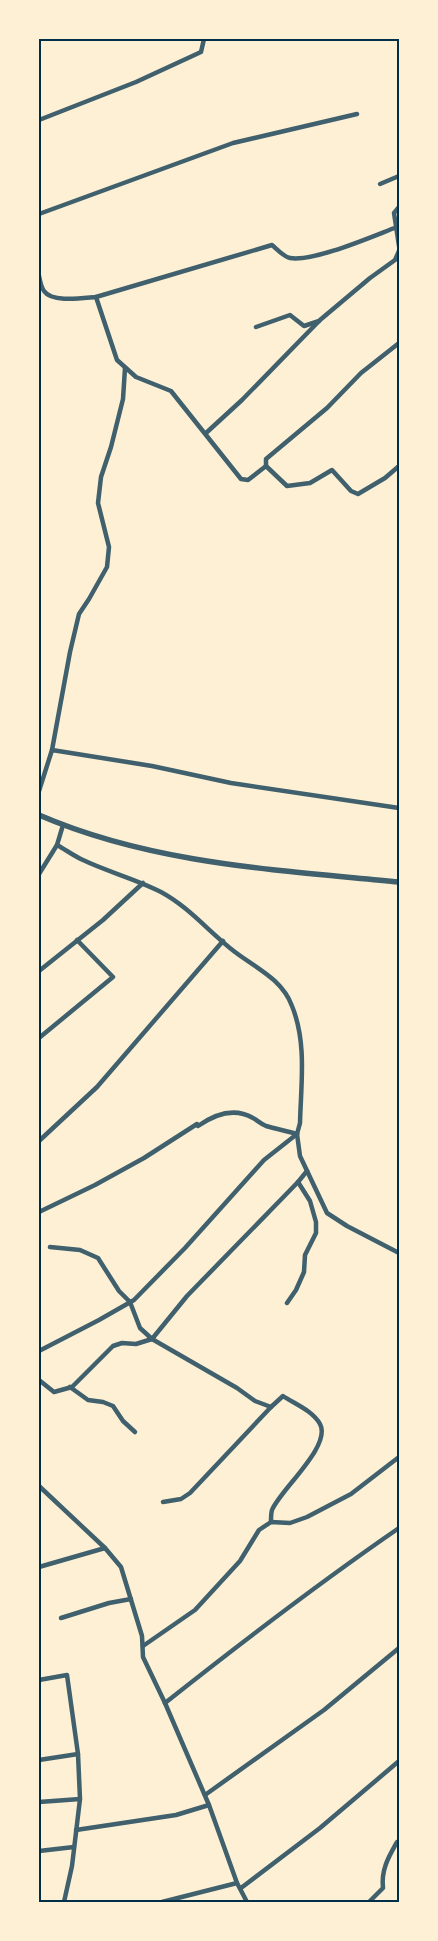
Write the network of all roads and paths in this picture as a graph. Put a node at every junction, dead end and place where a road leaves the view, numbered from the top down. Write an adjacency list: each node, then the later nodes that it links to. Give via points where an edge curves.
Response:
1 (204, 39): 3 (street, via 201,52 136,82)
2 (357, 114): 7 (street, via 233,143)
3 (39, 120)
4 (399, 176): 5 (street)
5 (380, 184)
6 (399, 207): 8 (street, via 394,213)
7 (39, 214)
8 (397, 227): 9 (street); 12 (street, via 304,259 288,258 272,245)
9 (399, 246)
10 (399, 251): 13 (street, via 395,260)
11 (39, 276): 12 (street, via 44,291 51,297)
12 (96, 297): 16 (street, via 116,360)
13 (320, 320): 14 (street, via 304,326 290,315); 17 (street)
14 (256, 327)
15 (399, 343): 18 (street, via 266,458)
16 (125, 368): 17 (street, via 136,377 171,391); 20 (street, via 122,399 101,477 98,503 109,547 108,567 79,614)
17 (206, 433): 18 (street, via 241,479 248,480)
18 (266, 466): 19 (street, via 287,486 310,483 332,470 351,492 358,494)
19 (399, 466)
20 (52, 750): 21 (street); 22 (street, via 231,783)
21 (39, 791)
22 (399, 808)
23 (39, 815): 24 (street)
24 (63, 825): 25 (street); 29 (street, via 88,835 168,855)
25 (57, 845): 27 (street); 30 (street, via 84,860)
26 (39, 862): 27 (street)
27 (45, 864): 28 (street)
28 (39, 874)
29 (399, 882)
30 (143, 884): 31 (street); 32 (street, via 178,904)
31 (77, 940): 33 (street); 34 (street, via 112,976)
32 (223, 941): 35 (street, via 279,984 293,1007 302,1052); 36 (street, via 98,1086)
33 (39, 971)
34 (39, 1038)
35 (297, 1134): 37 (street, via 300,1156); 39 (street, via 264,1125 236,1111 222,1114 197,1124 144,1158); 42 (street, via 264,1160 185,1248)
36 (39, 1141)
37 (307, 1171): 38 (street); 41 (street, via 329,1214)
38 (298, 1182): 43 (street, via 310,1201 316,1234 305,1255 304,1272); 44 (street, via 187,1296)
39 (39, 1212)
40 (50, 1247): 42 (street, via 80,1250 98,1258)
41 (399, 1253)
42 (130, 1302): 44 (street, via 140,1328); 45 (street)
43 (287, 1302)
44 (152, 1339): 47 (street, via 113,1346); 48 (street, via 255,1401)
45 (39, 1350)
46 (39, 1380): 47 (street, via 54,1392)
47 (70, 1387): 49 (street, via 88,1400 112,1406)
48 (272, 1407): 52 (street, via 190,1493); 53 (street, via 283,1396 314,1416 322,1434 313,1455 272,1510)
49 (135, 1432)
50 (399, 1457): 53 (street, via 351,1494 307,1517 290,1523)
51 (39, 1486): 55 (street)
52 (163, 1502)
53 (271, 1522): 59 (street, via 259,1530 240,1561 195,1610)
54 (399, 1528): 62 (street, via 311,1589)
55 (104, 1548): 56 (street); 57 (street, via 121,1567)
56 (39, 1567)
57 (131, 1598): 58 (street); 59 (street)
58 (61, 1618)
59 (143, 1646): 62 (street, via 143,1657)
60 (399, 1648): 66 (street, via 324,1710)
61 (39, 1680): 63 (street, via 67,1674)
62 (165, 1703): 66 (street)
63 (78, 1754): 64 (street); 67 (street)
64 (39, 1760)
65 (399, 1761): 75 (street, via 320,1828)
66 (205, 1795): 69 (street)
67 (80, 1799): 68 (street); 70 (street)
68 (39, 1802)
69 (209, 1805): 70 (street, via 176,1815); 74 (street)
70 (76, 1830): 72 (street)
71 (396, 1842): 79 (street, via 385,1864 383,1888)
72 (74, 1847): 73 (street); 76 (street)
73 (39, 1852)
74 (237, 1883): 75 (street); 77 (street)
75 (241, 1888): 78 (street)
76 (64, 1902)
77 (162, 1902)
78 (248, 1902)
79 (370, 1902)

